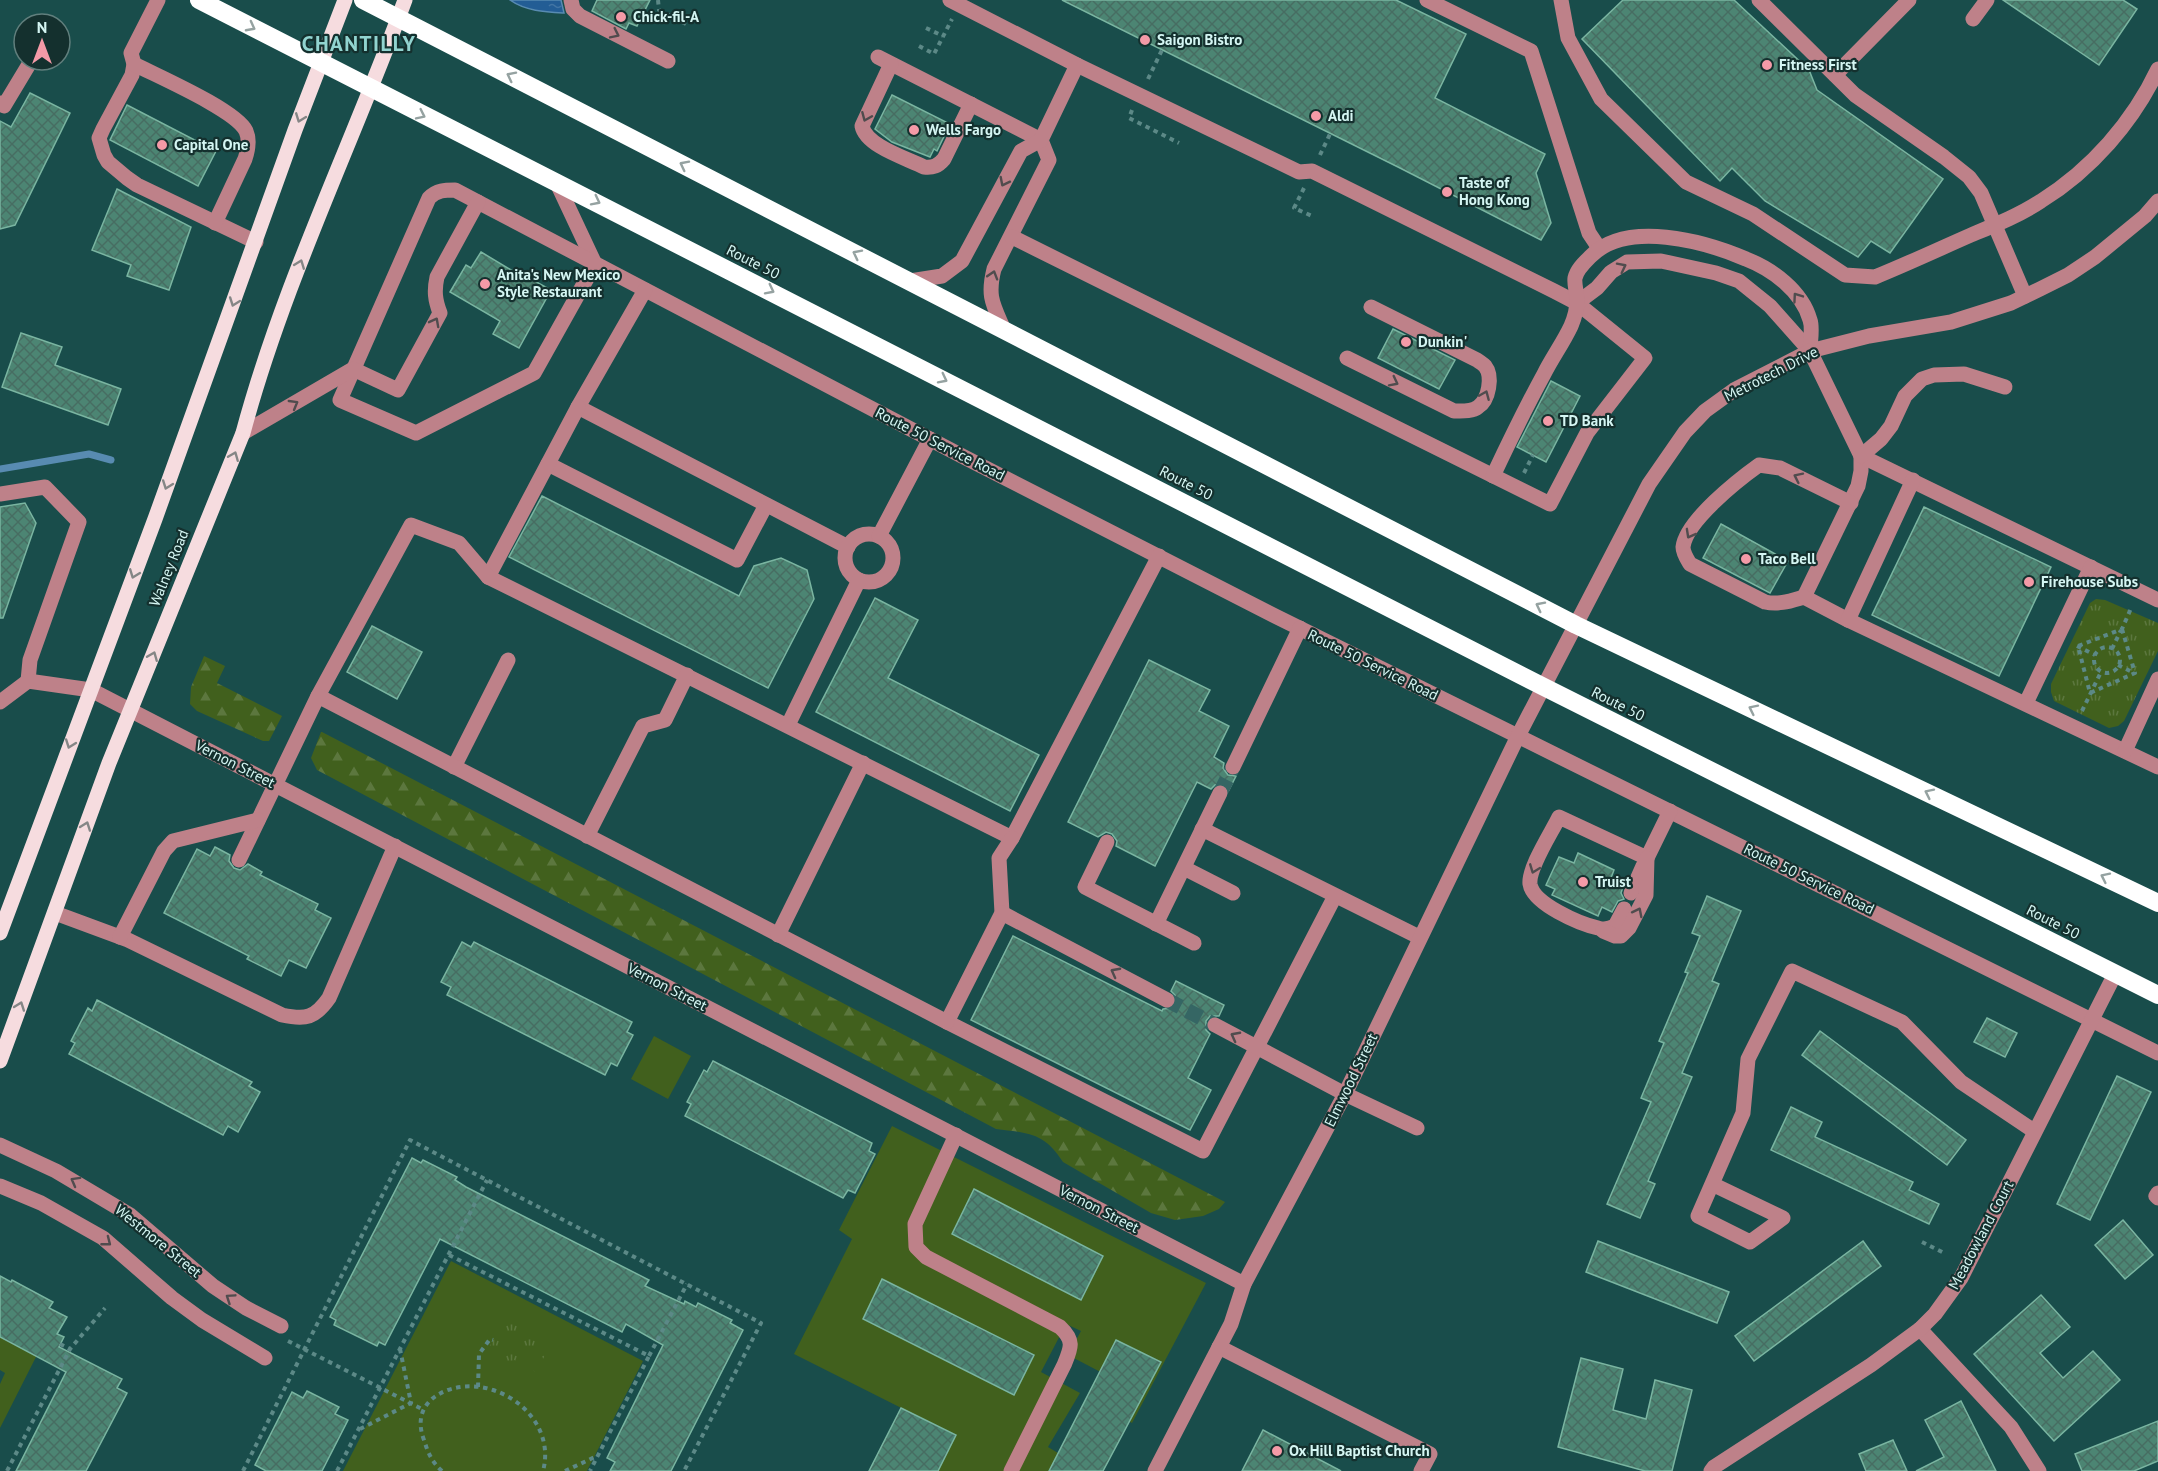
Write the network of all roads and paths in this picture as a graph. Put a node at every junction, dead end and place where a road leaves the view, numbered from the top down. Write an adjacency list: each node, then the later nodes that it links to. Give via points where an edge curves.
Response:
1 (158, 0): 21 (street, via 131,53)
2 (199, 0): 22 (highway, Route 50, one-way to 22)
3 (345, 0): 22 (main road, Walney Road)
4 (363, 0): 14 (highway)
5 (405, 0): 14 (main road, Walney Road)
6 (571, 0): 20 (street, one-way to 20, via 580,16)
7 (658, 0): 16 (path, via 659,10)
8 (1427, 0): 38 (street, via 1531,51 1589,233)
9 (1561, 0): 35 (street, via 1568,38 1601,99 1677,174 1753,214 1845,275 1875,278)
10 (1759, 0): 26 (street)
11 (1909, 0): 26 (street)
12 (1987, 0): 15 (street)
13 (955, 2): 18 (path); 23 (street)
14 (399, 18): 27 (main road, Walney Road); 40 (highway, one-way to 14)
15 (1973, 19)
16 (686, 24)
17 (926, 28): 18 (path)
18 (943, 36): 19 (path, via 934,54)
19 (919, 46)
20 (668, 61)
21 (134, 63): 34 (street, via 219,109 240,123 247,133 249,148); 34 (street, via 132,75 99,138 100,147 108,162 137,185)
22 (320, 63): 27 (highway, Route 50); 37 (main road, Walney Road, one-way to 37)
23 (1077, 65): 30 (street); 43 (street, via 1299,172 1312,171)
24 (2158, 69): 35 (street, via 2142,100 2087,167 2041,201)
25 (24, 72): 28 (street, via 4,106)
26 (1835, 75): 35 (street, via 1855,95 1969,177 1981,193)
27 (369, 88): 31 (highway, Route 50, one-way to 31); 51 (main road, Walney Road, one-way to 27, via 291,286)
28 (0, 104)
29 (971, 105): 29 (street, one-way to 29, via 885,61 862,126 863,133 872,142 931,168 944,159); 30 (street)
30 (1041, 140): 36 (street, via 1049,160); 40 (street, one-way to 40, via 1021,151 962,261 942,276)
31 (556, 181): 39 (street); 83 (highway, Route 50, one-way to 83)
32 (2158, 201): 42 (street, Metrotech Drive, via 2095,257)
33 (478, 202): 39 (street, Route 50 Service Road); 48 (street, Route 50 Service Road, via 455,190 443,190 429,198); 48 (street, one-way to 33, via 398,390 440,313 434,290 437,278)
34 (215, 223): 37 (street)
35 (1994, 225): 42 (street)
36 (1012, 237): 45 (street, one-way to 36, via 990,287 994,269); 55 (street)
37 (256, 242): 84 (main road, Walney Road, one-way to 84)
38 (1599, 248): 43 (street, via 1575,278); 46 (street, one-way to 38, via 1810,320 1797,296 1785,283 1748,259 1689,242 1642,235 1624,237)
39 (595, 264): 41 (street, Route 50 Service Road); 48 (street, Route 50 Service Road, via 534,373 416,433 340,400)
40 (909, 281): 45 (highway)
41 (645, 290): 50 (street); 52 (street, Route 50 Service Road)
42 (2025, 296): 46 (street, Metrotech Drive, via 1951,322)
43 (1577, 303): 46 (street, one-way to 46, via 1627,262 1661,261 1692,267 1739,281 1770,306); 55 (street, via 1572,325); 55 (street, via 1644,358 1587,433 1550,504)
44 (1371, 307): 47 (street, one-way to 44, via 1454,411 1478,407 1486,397 1490,383 1486,367)
45 (1004, 330): 70 (highway, one-way to 45)
46 (1810, 351): 53 (street); 70 (street, Metrotech Drive, via 1734,390 1685,432 1649,484)
47 (1347, 358)
48 (353, 369): 51 (street, one-way to 48)
49 (2005, 387): 53 (street, via 1964,374 1934,375 1922,380 1905,396 1881,439)
50 (578, 407): 54 (street); 59 (street)
51 (243, 433): 89 (main road, Walney Road, one-way to 51)
52 (930, 439): 60 (street); 62 (street, Route 50 Service Road)
53 (1861, 456): 56 (street); 58 (street, via 1858,486)
54 (548, 464): 59 (street, via 737,560); 64 (street)
55 (1493, 476)
56 (1912, 480): 63 (street); 69 (street)
57 (0, 494): 82 (street, via 45,487 78,522 30,660)
58 (1851, 503): 66 (street); 66 (street, one-way to 66, via 1780,468 1758,465 1700,516 1683,547 1690,564 1765,602 1785,603)
59 (766, 504): 61 (street)
60 (879, 536): 61 (street, via 858,536); 65 (street, via 890,547 891,565 881,579)
61 (848, 547): 65 (street, via 846,564)
62 (1159, 556): 71 (street, Route 50 Service Road); 103 (street)
63 (2091, 567): 67 (street); 88 (street)
64 (488, 577): 80 (street); 86 (street, via 459,543 411,525)
65 (859, 580): 90 (street)
66 (1804, 597): 69 (street)
67 (2158, 600)
68 (2130, 610): 72 (path)
69 (1848, 620): 88 (street)
70 (1576, 625): 83 (street, Metrotech Drive); 112 (highway, one-way to 70)
71 (1300, 628): 91 (street, Route 50 Service Road); 95 (street)
72 (2122, 629): 73 (path); 74 (path); 79 (path)
73 (2078, 646): 75 (path); 85 (path)
74 (2112, 649): 75 (path, via 2103,648); 77 (path, via 2119,658)
75 (2096, 655): 78 (path, via 2095,666)
76 (508, 660): 94 (street)
77 (2118, 665): 78 (path, via 2109,673); 79 (path)
78 (2101, 672): 85 (path)
79 (2135, 674): 85 (path)
80 (687, 675): 90 (street); 102 (street, via 665,720 643,726)
81 (2158, 679): 92 (street)
82 (28, 681): 84 (street, Vernon Street); 87 (street)
83 (1544, 687): 91 (street, Elmwood Street); 123 (highway, Route 50)
84 (91, 690): 89 (street, Vernon Street); 118 (main road, Walney Road, one-way to 118)
85 (2090, 693)
86 (318, 696): 94 (street); 97 (street)
87 (0, 702)
88 (2026, 703): 92 (street)
89 (131, 710): 97 (street, Vernon Street); 114 (main road, Walney Road, one-way to 89)
90 (788, 725): 93 (street)
91 (1518, 736): 99 (street, Route 50 Service Road); 121 (street, Elmwood Street)
92 (2126, 751): 96 (street)
93 (863, 763): 103 (street); 119 (street)
94 (454, 767): 102 (street)
95 (1233, 767)
96 (2158, 767)
97 (275, 784): 100 (street); 105 (street, Vernon Street)
98 (1220, 793): 101 (street)
99 (1670, 811): 106 (street); 126 (street, Route 50 Service Road)
100 (258, 820): 107 (street); 120 (street, via 173,841 164,851)
101 (1202, 829): 108 (street); 111 (street)
102 (587, 836): 119 (street)
103 (1012, 838): 115 (street, via 999,858)
104 (1107, 842): 116 (street, via 1085,887)
105 (394, 846): 120 (street, via 329,998 321,1011 309,1017 282,1015); 135 (street, Vernon Street)
106 (1647, 858): 110 (street); 117 (street, one-way to 106, via 1615,936 1629,928 1646,895); 117 (street, one-way to 117, via 1559,817 1533,868 1533,892 1555,910)
107 (239, 860)
108 (1184, 868): 109 (street); 116 (street)
109 (1233, 893)
110 (1631, 893)
111 (1335, 896): 121 (street); 129 (street)
112 (2158, 903)
113 (1624, 909): 117 (street, via 1615,926)
114 (54, 913): 120 (street); 131 (main road, Walney Road, one-way to 114)
115 (1002, 913): 125 (street, one-way to 115); 127 (street)
116 (1156, 924): 122 (street)
117 (1597, 928)
118 (0, 933)
119 (778, 935): 127 (street)
120 (120, 937)
121 (1419, 938): 132 (street, Elmwood Street)
122 (1194, 943)
123 (2115, 974): 124 (highway, Route 50); 126 (street, Meadowland Court)
124 (2158, 995)
125 (1167, 1000)
126 (2091, 1018): 130 (street, Route 50 Service Road); 134 (street, Meadowland Court)
127 (947, 1022): 129 (street, via 1203,1151)
128 (1215, 1025): 129 (street, one-way to 128)
129 (1256, 1046): 132 (street)
130 (2158, 1053)
131 (0, 1061)
132 (1345, 1094): 133 (street); 146 (street, Elmwood Street)
133 (1417, 1128)
134 (2034, 1131): 138 (street, via 1961,1082 1902,1022 1792,971 1748,1059 1743,1113); 148 (street, Meadowland Court, via 1961,1278)
135 (956, 1135): 146 (street, Vernon Street); 172 (street, via 915,1224 916,1247 926,1257 1060,1327 1069,1336 1071,1348)
136 (0, 1145): 149 (street, Westmore Street, one-way to 136, via 213,1286 130,1215 56,1171)
137 (487, 1180): 144 (path); 145 (path); 154 (path, via 410,1140)
138 (1712, 1184): 138 (street, via 1698,1216 1750,1242 1783,1218)
139 (0, 1186): 157 (street, one-way to 157, via 41,1203 103,1238 172,1298)
140 (2158, 1193): 141 (street)
141 (2158, 1198)
142 (1922, 1242): 143 (path)
143 (1946, 1254)
144 (449, 1255): 155 (path); 156 (path)
145 (687, 1284): 156 (path); 171 (path, via 761,1323)
146 (1244, 1284): 152 (street, Elmwood Street)
147 (105, 1308): 153 (path)
148 (1920, 1329): 175 (street, Meadowland Court); 176 (street, via 2011,1427)
149 (282, 1332): 154 (path)
150 (493, 1340): 158 (path, via 479,1354)
151 (60, 1344): 153 (path)
152 (1219, 1347): 173 (street, Elmwood Street); 174 (street, via 1430,1454)
153 (70, 1349): 164 (path)
154 (304, 1349): 159 (path); 165 (path)
155 (400, 1349): 159 (path); 160 (path)
156 (649, 1356): 163 (path)
157 (265, 1358)
158 (478, 1387): 161 (path, via 447,1391); 168 (path, via 507,1396 530,1414 543,1440)
159 (380, 1388): 160 (path); 162 (path)
160 (411, 1403): 161 (path); 162 (path)
161 (422, 1409): 167 (path, via 420,1432 428,1455)
162 (359, 1429): 166 (path)
163 (598, 1456): 169 (path); 170 (path)
164 (7, 1471)
165 (243, 1471)
166 (337, 1471)
167 (442, 1471)
168 (543, 1471)
169 (565, 1471)
170 (590, 1471)
171 (684, 1471)
172 (1011, 1471)
173 (1155, 1471)
174 (1421, 1471)
175 (1711, 1471)
176 (2039, 1471)

